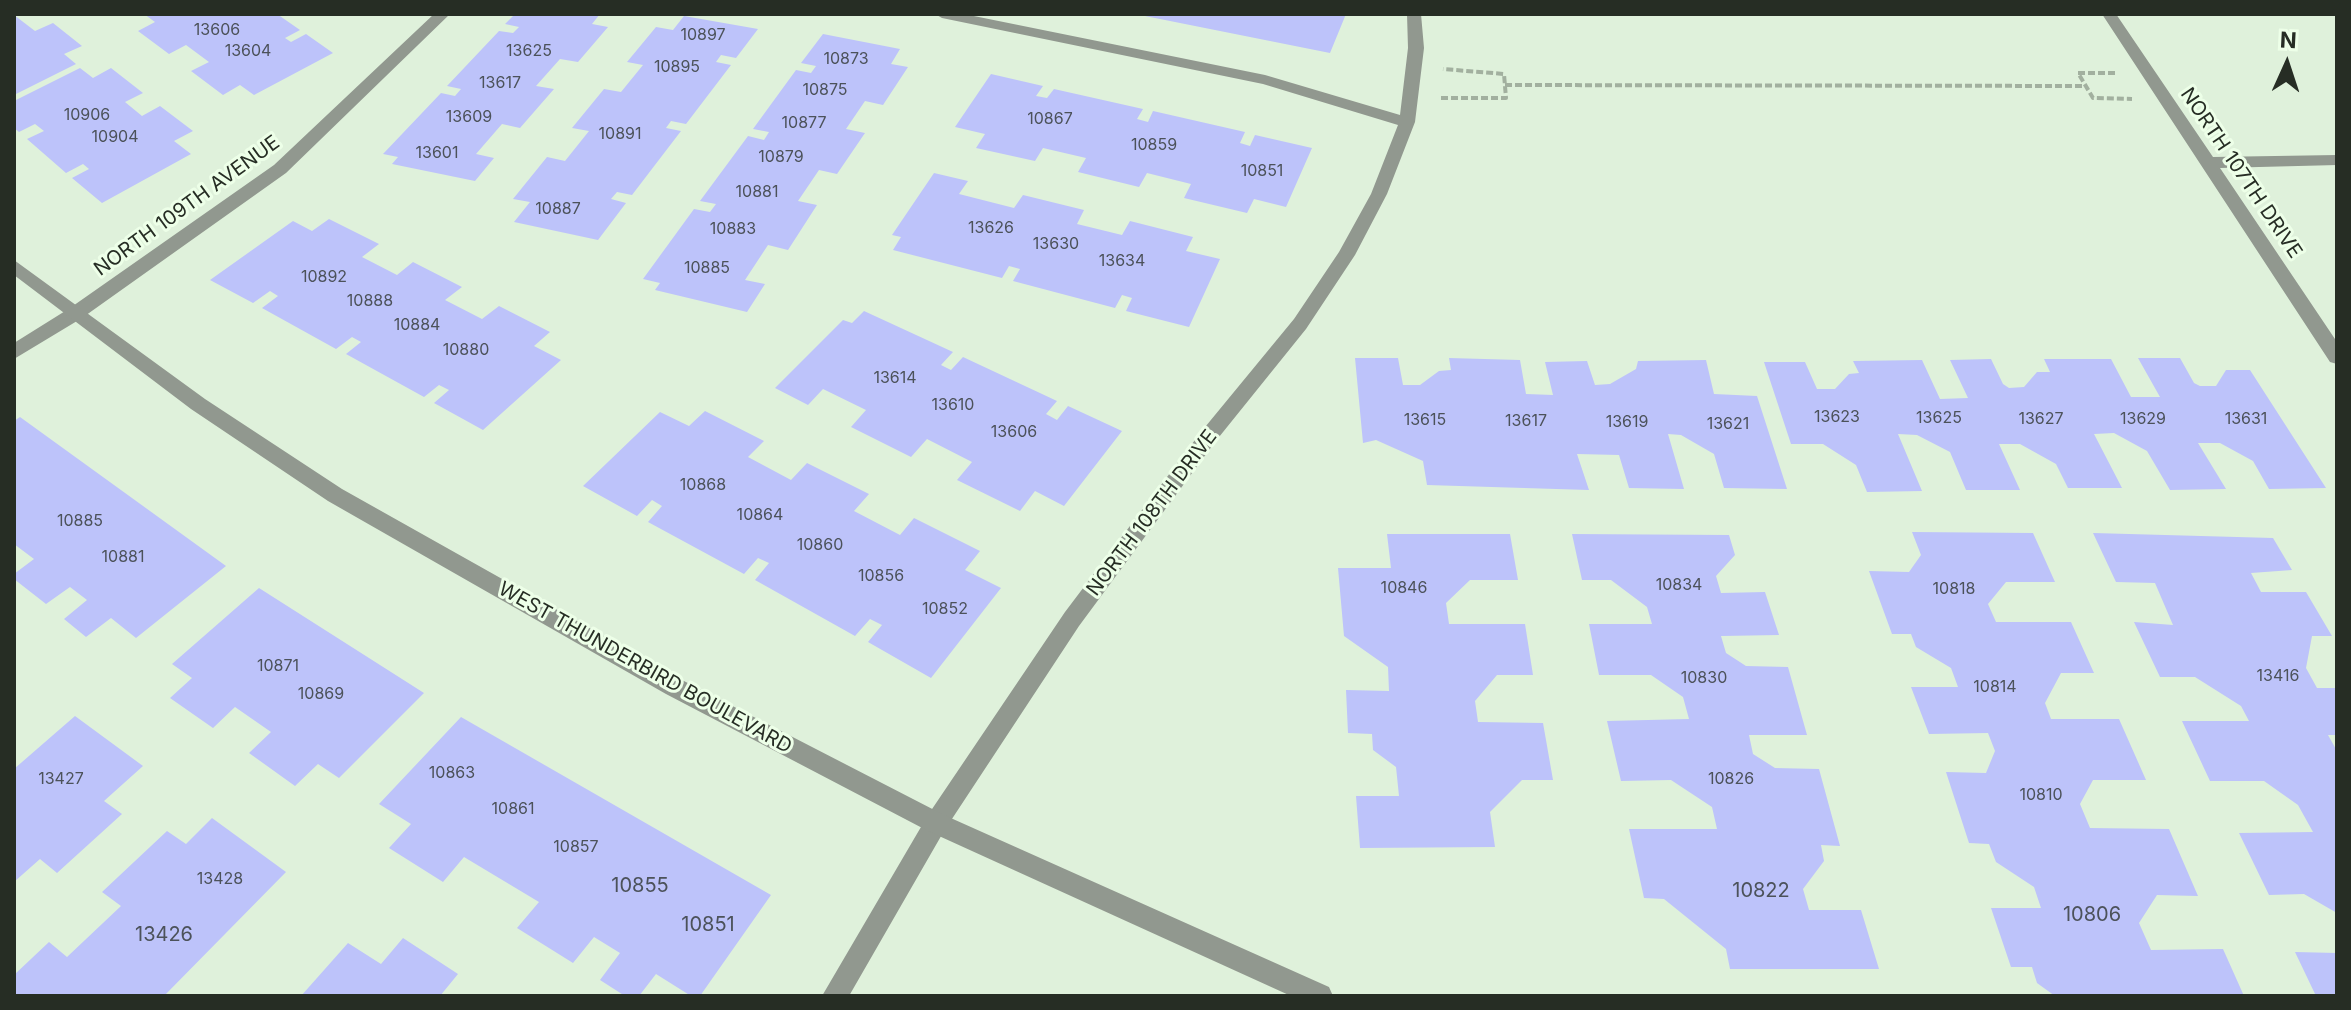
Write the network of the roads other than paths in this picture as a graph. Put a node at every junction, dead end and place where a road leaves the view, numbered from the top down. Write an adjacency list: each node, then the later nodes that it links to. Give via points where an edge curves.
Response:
1 (443, 14): 9 (street, NORTH 109TH AVENUE, via 280,169)
2 (942, 14): 5 (street, via 1265,80)
3 (1414, 14): 5 (street, NORTH 108TH DRIVE, via 1416,48)
4 (2109, 14): 7 (street, NORTH 107TH DRIVE)
5 (1407, 122): 12 (street, NORTH 108TH DRIVE, via 1379,194 1318,300 1072,619)
6 (2337, 160): 7 (street)
7 (2208, 163): 11 (street, NORTH 107TH DRIVE)
8 (14, 266): 9 (street, WEST THUNDERBIRD BOULEVARD)
9 (76, 313): 10 (street, NORTH 109TH AVENUE); 12 (street, WEST THUNDERBIRD BOULEVARD, via 198,404 335,495 674,687)
10 (14, 352)
11 (2337, 357)
12 (936, 823): 13 (street, NORTH 108TH DRIVE); 14 (street, WEST THUNDERBIRD BOULEVARD)
13 (835, 996)
14 (1320, 996)

